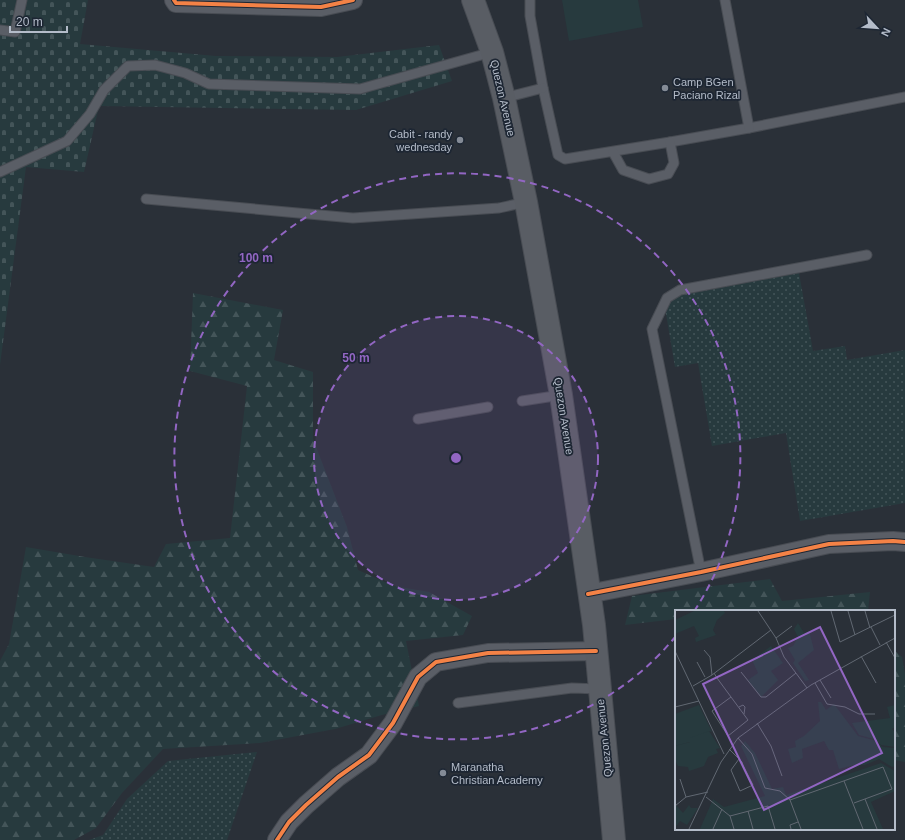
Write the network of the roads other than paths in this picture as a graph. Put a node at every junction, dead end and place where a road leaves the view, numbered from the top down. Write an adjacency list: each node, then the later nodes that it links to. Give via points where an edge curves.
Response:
1 (22, 0): 7 (lane, via 15,32)
2 (174, 0): 3 (street, via 176,3 321,7)
3 (352, 0)
4 (473, 0): 8 (main road, Quezon Avenue)
5 (530, 0): 9 (lane, via 530,16)
6 (725, 0): 12 (lane)
7 (0, 30)
8 (492, 52): 11 (main road, Quezon Avenue); 15 (lane, via 360,89 209,84 185,73 155,65 128,66 104,90 90,114 67,141)
9 (542, 88): 11 (lane); 14 (lane, via 558,155 565,159)
10 (905, 97): 12 (lane)
11 (504, 98): 17 (main road, Quezon Avenue)
12 (749, 128): 13 (lane)
13 (670, 142): 14 (lane); 14 (lane, via 674,163 668,174 649,179 623,170)
14 (613, 152)
15 (0, 172)
16 (146, 199): 17 (lane, via 353,218 499,208)
17 (526, 202): 19 (main road, Quezon Avenue)
18 (866, 255): 24 (lane, via 680,290 667,298 652,329)
19 (561, 395): 20 (lane); 25 (main road, Quezon Avenue)
20 (522, 401)
21 (488, 407): 22 (lane)
22 (418, 419)
23 (905, 542): 24 (street, via 894,540 829,544)
24 (701, 572): 25 (street)
25 (588, 594): 26 (main road, Quezon Avenue)
26 (596, 651): 27 (main road, Quezon Avenue); 29 (street, via 488,653 436,662 418,677 394,723 369,755 338,777 306,805 289,822)
27 (599, 688): 28 (lane, via 572,688); 30 (main road, Quezon Avenue)
28 (458, 703)
29 (277, 840)
30 (614, 840)

